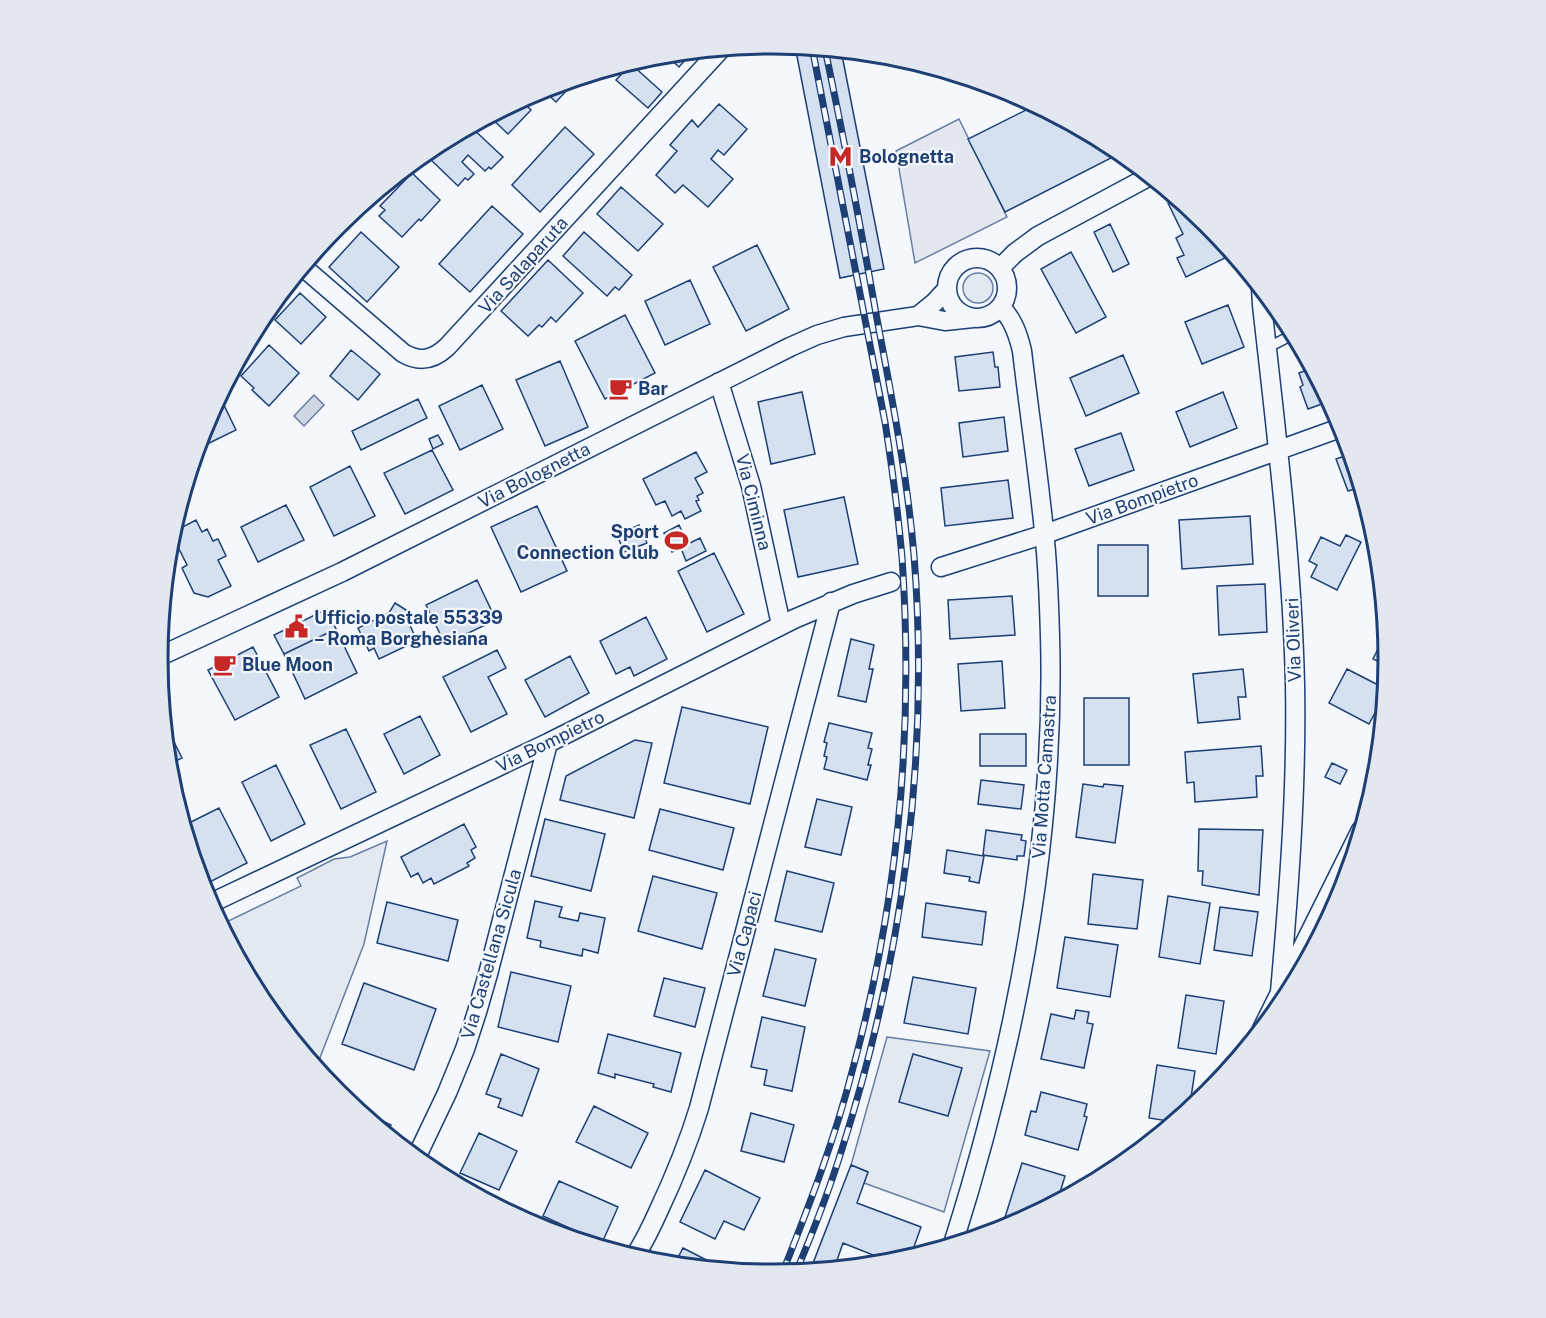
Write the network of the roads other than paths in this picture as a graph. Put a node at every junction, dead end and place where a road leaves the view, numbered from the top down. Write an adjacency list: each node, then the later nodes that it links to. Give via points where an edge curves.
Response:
1 (714, 57): 4 (street, Via Salaparuta, via 451,344 432,358 420,360 404,353)
2 (1142, 180): 3 (street, via 1038,236)
3 (1000, 268): 5 (street, via 992,261 972,258 954,269); 7 (street, via 1008,287)
4 (309, 272)
5 (947, 289): 8 (street); 9 (street, via 954,308)
6 (1262, 304): 11 (street, Via Oliveri)
7 (1001, 307): 9 (street, via 983,318); 15 (street, Via Motta Camastra, via 1017,331 1022,351)
8 (918, 316): 9 (street, Via Bolognetta, via 945,321); 12 (street, Via Bolognetta, via 858,324 817,335)
9 (973, 318)
10 (1285, 338): 11 (lane)
11 (1266, 348): 14 (street, Via Oliveri)
12 (719, 382): 19 (street, Via Ciminna, via 753,494); 20 (street, Via Bolognetta, via 316,584)
13 (1333, 430): 14 (street, Via Bompietro)
14 (1278, 449): 15 (street, Via Bompietro); 25 (street, Via Oliveri, via 1295,697)
15 (1045, 534): 16 (street, Via Bompietro); 27 (street, Via Motta Camastra, via 1050,692 1036,880 1005,1055)
16 (941, 567)
17 (891, 582): 18 (street, Via Bompietro)
18 (831, 602): 19 (street, Via Bompietro); 28 (street, Via Capaci, via 699,1108 674,1178)
19 (781, 625): 21 (street, Via Bompietro)
20 (168, 652)
21 (548, 743): 23 (street, Via Bompietro); 26 (street, Via Castellana Sicula, via 474,1022)
22 (1336, 880): 24 (street)
23 (218, 900)
24 (1288, 977)
25 (1280, 988)
26 (420, 1150)
27 (955, 1235)
28 (640, 1248)

